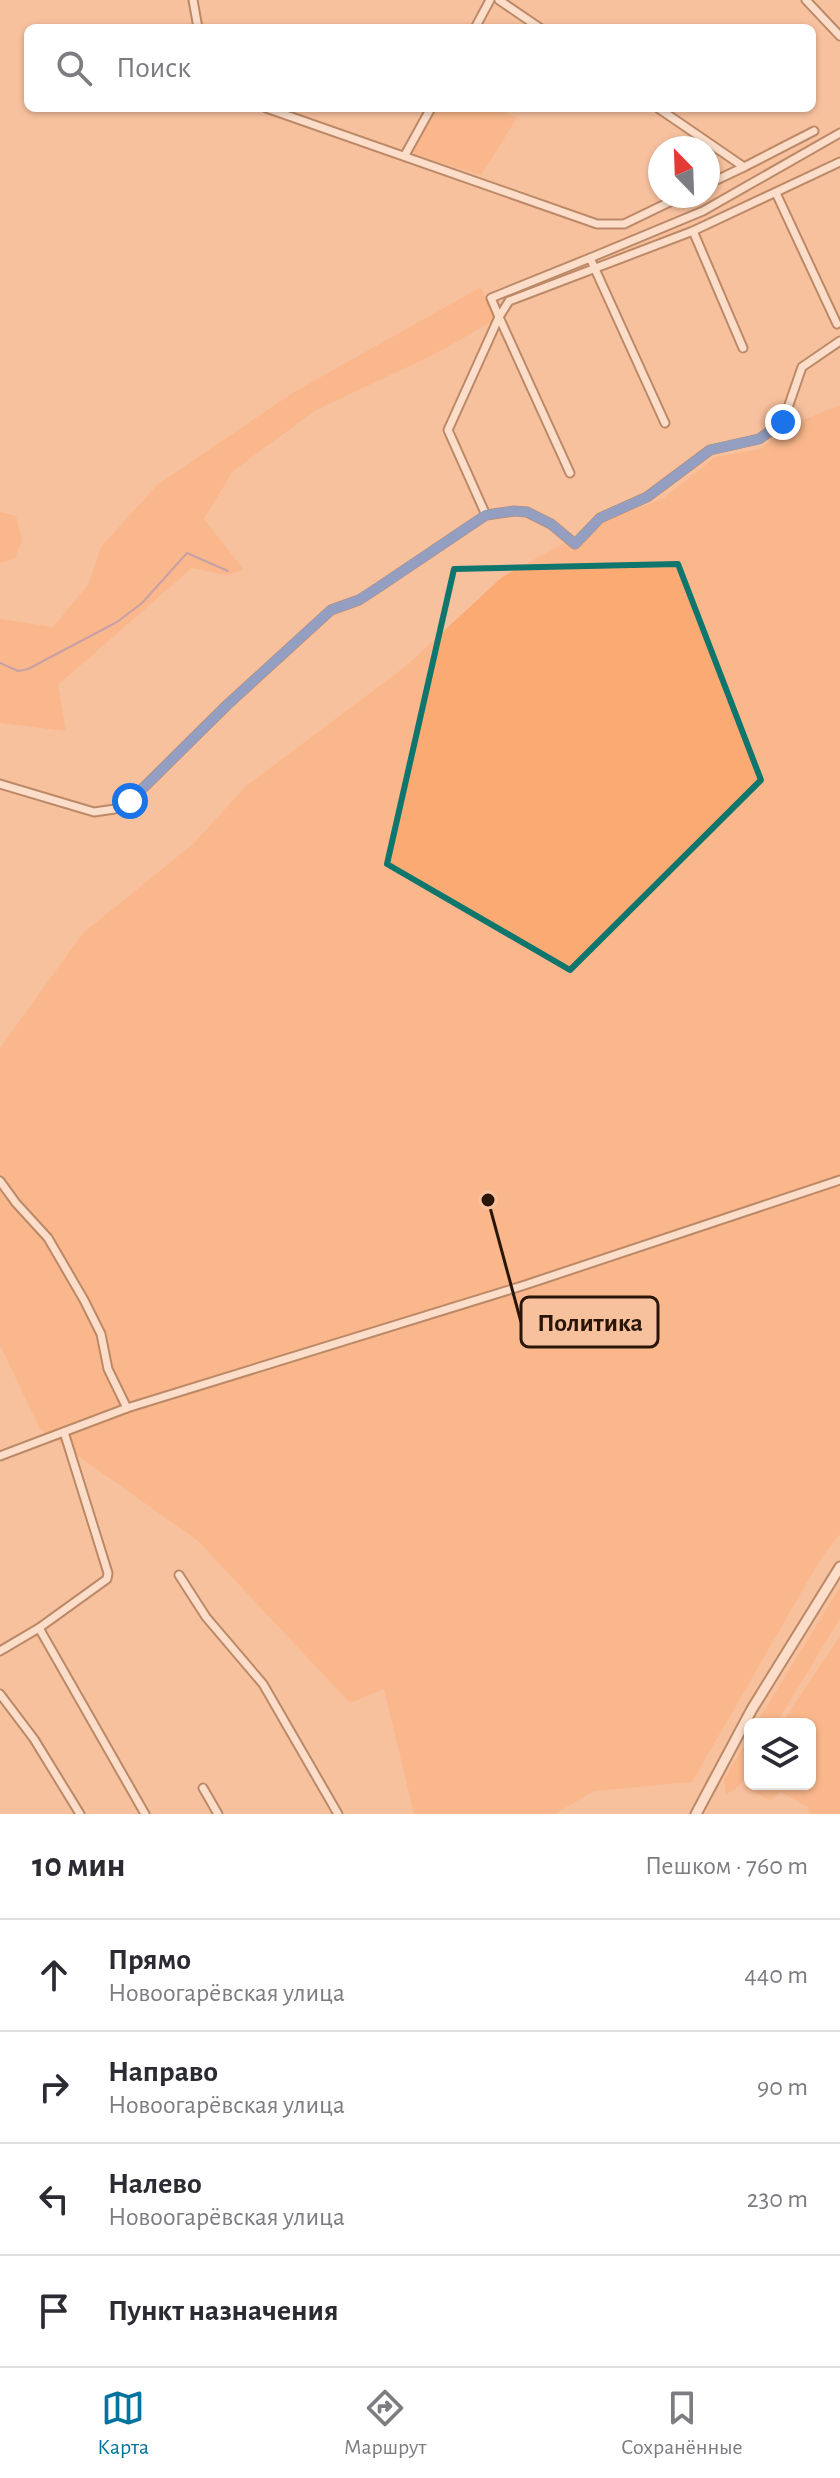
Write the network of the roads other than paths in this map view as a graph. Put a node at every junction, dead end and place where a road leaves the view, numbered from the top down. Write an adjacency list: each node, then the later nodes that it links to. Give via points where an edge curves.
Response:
1 (193, 0): 5 (street)
2 (490, 0): 6 (street)
3 (499, 0): 7 (street)
4 (806, 0): 8 (street)
5 (197, 24)
6 (477, 24)
7 (534, 24)
8 (840, 36)
9 (278, 112): 14 (street)
10 (429, 112): 14 (street)
11 (664, 112): 16 (street)
12 (814, 131): 16 (street)
13 (840, 133): 21 (street, via 703,211)
14 (405, 155): 19 (street, via 597,224 624,224)
15 (840, 162): 18 (street)
16 (744, 167): 17 (street)
17 (720, 178)
18 (776, 193): 20 (street); 24 (street)
19 (657, 208)
20 (693, 231): 22 (street); 26 (street)
21 (590, 258): 22 (street); 23 (street, via 491,298)
22 (596, 267): 23 (street, via 509,301); 27 (street)
23 (499, 317): 28 (street); 29 (street, via 448,430)
24 (837, 324)
25 (840, 341): 29 (street, via 802,367 783,422 759,439 710,450 647,497 600,518 575,544 527,512)
26 (743, 348)
27 (665, 423)
28 (570, 473)
29 (486, 515): 30 (street, via 359,600 331,610 130,801 94,812)
30 (0, 784)
31 (840, 1180): 33 (street, via 525,1285)
32 (0, 1181): 33 (street, via 48,1238 84,1300)
33 (127, 1408): 34 (street)
34 (64, 1432): 35 (street); 38 (street, via 108,1573 103,1583)
35 (0, 1456)
36 (840, 1567): 46 (main road, via 760,1695)
37 (179, 1575): 45 (street, via 206,1617 263,1684)
38 (39, 1628): 39 (street); 43 (street)
39 (0, 1651)
40 (0, 1694): 42 (street)
41 (203, 1788): 44 (street)
42 (80, 1814)
43 (145, 1814)
44 (218, 1814)
45 (338, 1814)
46 (696, 1814)

